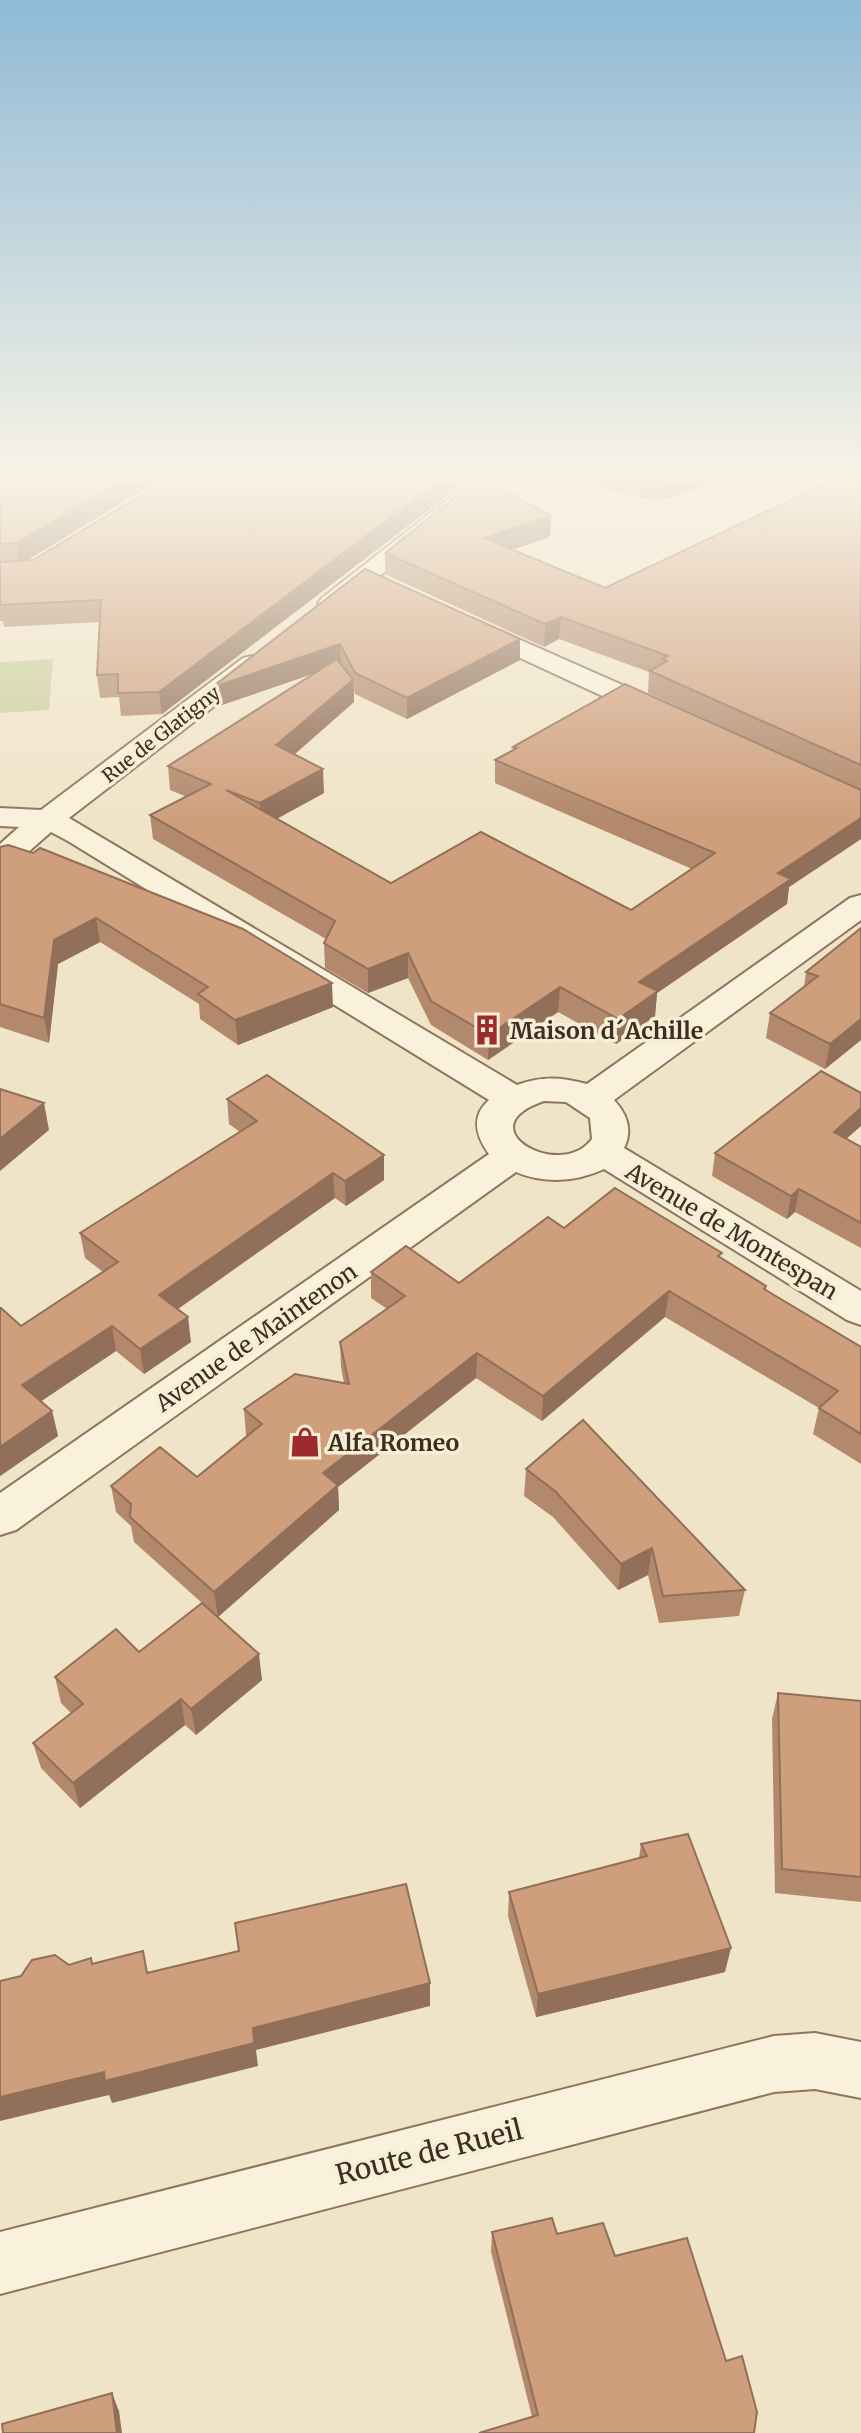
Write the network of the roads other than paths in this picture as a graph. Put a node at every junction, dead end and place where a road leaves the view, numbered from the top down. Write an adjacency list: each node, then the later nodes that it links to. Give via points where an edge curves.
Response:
1 (358, 593): 3 (street)
2 (451, 617): 5 (street)
3 (310, 620)
4 (277, 645): 7 (street, Rue de Glatigny)
5 (687, 724)
6 (0, 817): 7 (street)
7 (50, 820): 8 (street, Rue de Glatigny); 10 (street)
8 (0, 860)
9 (861, 905): 11 (street)
10 (512, 1098): 11 (street, via 559,1089); 13 (street, via 493,1120 500,1146)
11 (591, 1099): 12 (street, via 610,1118 613,1130)
12 (604, 1152): 13 (street, via 589,1162 561,1168); 14 (street, Avenue de Montespan)
13 (512, 1157): 15 (street, Avenue de Maintenon)
14 (861, 1310)
15 (0, 1517)
16 (861, 2070): 17 (street, Route de Rueil, via 815,2061 774,2064)
17 (0, 2263)

